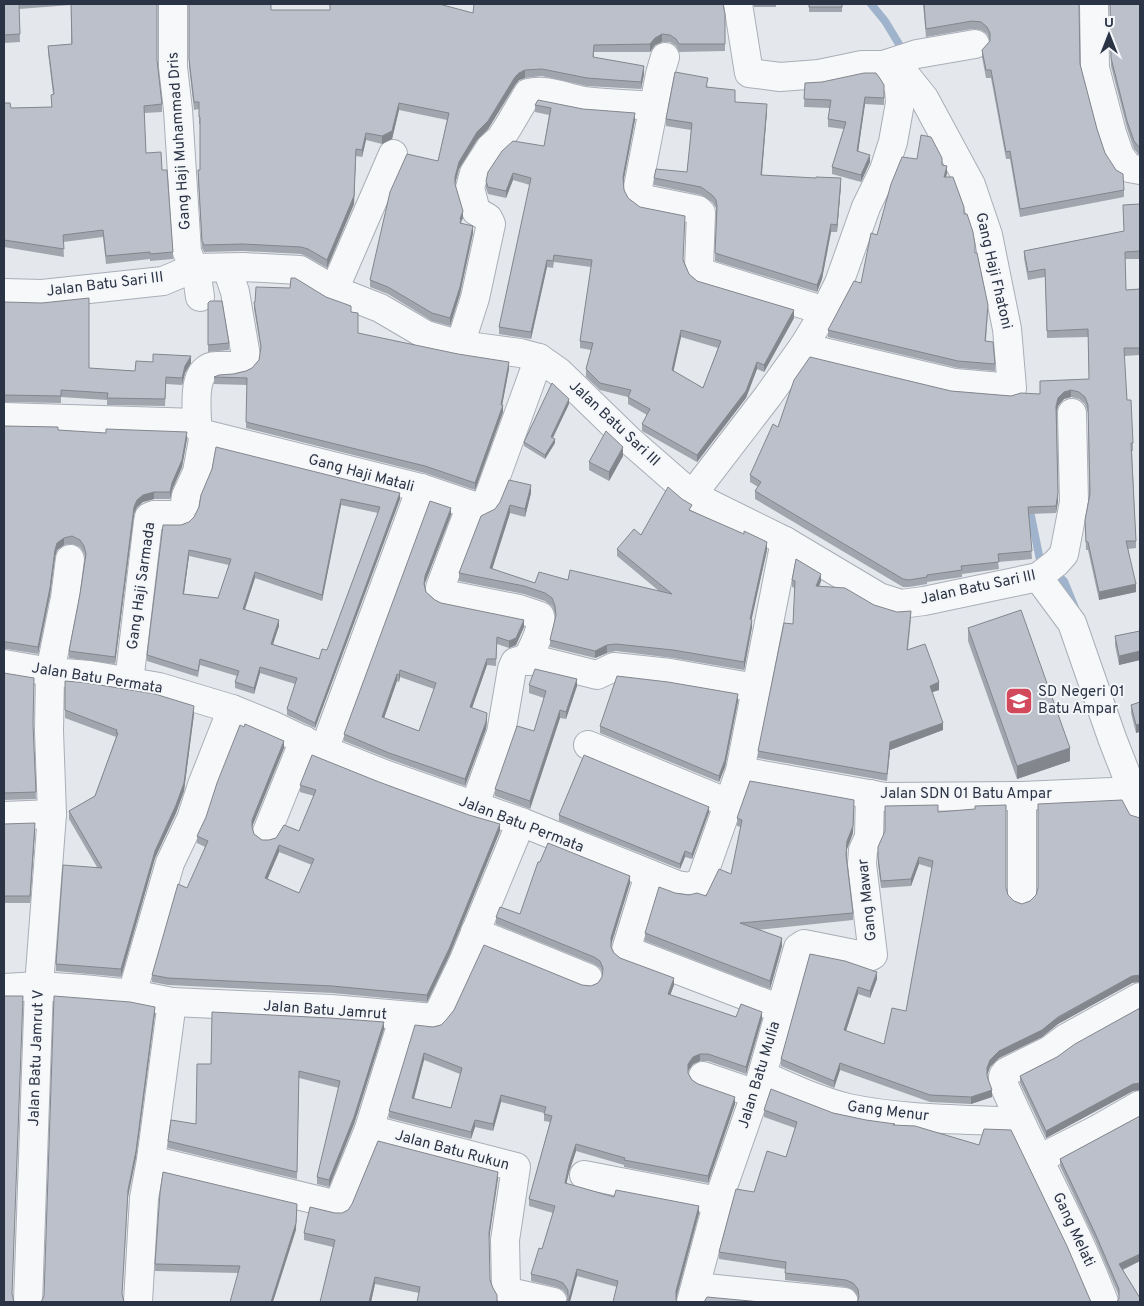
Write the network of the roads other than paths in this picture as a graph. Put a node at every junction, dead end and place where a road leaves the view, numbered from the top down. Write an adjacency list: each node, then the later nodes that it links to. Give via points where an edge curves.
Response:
1 (173, 4): 11 (street, Gang Haji Muhammad Dris, via 173,67 187,252)
2 (738, 4): 6 (street, via 749,73 780,77)
3 (1094, 4): 9 (street, via 1095,68 1112,133 1120,156 1129,168)
4 (975, 44): 6 (street, via 917,54)
5 (665, 57): 7 (street)
6 (887, 64): 14 (street, via 899,88 900,103 893,142 839,283); 16 (street, Gang Haji Fhatoni, via 900,68 924,98 971,185 988,235 1005,321 1012,388 955,383)
7 (654, 106): 14 (street, via 639,194 644,199 702,213 700,271); 15 (street, via 585,101 534,91 528,93 500,139 474,173 470,188 476,211 488,218 491,224 475,298)
8 (393, 154): 12 (street)
9 (1140, 170)
10 (230, 278): 11 (street, Jalan Batu Sari III); 12 (street, Jalan Batu Sari III, via 300,270); 20 (street, via 246,356 239,365 213,366 198,380)
11 (197, 280): 13 (street, Jalan Batu Sari III, via 42,294)
12 (334, 290): 15 (street, Jalan Batu Sari III, via 380,308 426,335)
13 (4, 293)
14 (825, 311): 16 (street)
15 (460, 345): 17 (street, Jalan Batu Sari III)
16 (803, 347): 22 (street)
17 (539, 358): 22 (street, Jalan Batu Sari III, via 559,372 629,440); 23 (street, via 486,504 480,508)
18 (1072, 413): 26 (street, Jalan Batu Sari III, via 1074,502 1064,554)
19 (4, 417): 20 (street, Gang Haji Matali)
20 (201, 428): 21 (street, Gang Haji Matali); 30 (street, Gang Haji Sarmada, via 197,472 186,496 184,510 181,515 149,517)
21 (421, 488): 23 (street); 33 (street, Gang Haji Matali)
22 (692, 494): 24 (street, Jalan Batu Sari III)
23 (471, 505): 27 (street, via 440,591 540,616 539,633)
24 (785, 541): 26 (street, Jalan Batu Sari III, via 879,597 901,604); 31 (street, Jalan Batu Permata)
25 (70, 559): 29 (street, Jalan Batu Jamrut V)
26 (1046, 570): 37 (street, via 1072,622)
27 (526, 660): 31 (street, via 597,675 614,667); 40 (street, via 515,662 512,669 501,733)
28 (4, 664): 29 (street, Jalan Batu Permata)
29 (50, 672): 30 (street, Jalan Batu Permata); 41 (street, Jalan Batu Jamrut V)
30 (129, 682): 32 (street, Jalan Batu Permata, via 159,687)
31 (756, 688): 35 (street, Jalan Batu Permata)
32 (232, 709): 33 (street, Jalan Batu Permata); 51 (street, via 192,819 170,863)
33 (314, 745): 40 (street, Jalan Batu Permata); 44 (street, Gang Haji Matali)
34 (588, 745): 39 (street)
35 (740, 771): 36 (street, Jalan SDN 01 Batu Ampar); 39 (street, Jalan Batu Permata)
36 (870, 794): 38 (street, Jalan SDN 01 Batu Ampar, via 884,797); 54 (street, Gang Mawar, via 869,837 863,850 862,864 873,954 869,957 804,944 800,946)
37 (1137, 795): 38 (street, Jalan SDN 01 Batu Ampar)
38 (1022, 796): 46 (street)
39 (728, 803): 45 (street, Jalan Batu Permata, via 702,882 690,887 677,886)
40 (474, 807): 43 (street, Jalan Batu Permata)
41 (52, 814): 42 (street); 49 (street, Jalan Batu Jamrut V)
42 (4, 816)
43 (521, 822): 45 (street, Jalan Batu Permata); 47 (street, Jalan Batu Jamrut)
44 (267, 832)
45 (649, 875): 54 (street, Jalan Batu Mulia, via 626,950)
46 (1022, 895)
47 (475, 932): 48 (street); 55 (street, Jalan Batu Jamrut, via 434,1018)
48 (588, 978)
49 (40, 986): 50 (street, Jalan Batu Jamrut); 51 (street, Jalan Batu Jamrut); 67 (street, Jalan Batu Jamrut V)
50 (4, 988)
51 (132, 994): 53 (street, Jalan Batu Jamrut)
52 (1140, 997): 59 (street, Gang Melati, via 1006,1072 1003,1083)
53 (172, 1002): 55 (street, Jalan Batu Jamrut); 62 (street)
54 (780, 1010): 57 (street, Jalan Batu Mulia)
55 (404, 1016): 60 (street)
56 (703, 1076): 57 (street, Gang Menur)
57 (759, 1085): 59 (street, Gang Menur, via 861,1110 918,1117); 64 (street, Jalan Batu Mulia)
58 (1140, 1105): 61 (street)
59 (1020, 1122): 61 (street, Gang Melati)
60 (369, 1129): 62 (street, via 338,1205); 66 (street, Jalan Batu Rukun, via 516,1167 505,1240 506,1287 509,1292)
61 (1039, 1159): 70 (street, Gang Melati)
62 (151, 1160): 68 (street, via 144,1198)
63 (584, 1175): 64 (street)
64 (718, 1201): 65 (street, Jalan Batu Mulia)
65 (693, 1295): 69 (street, Jalan Batu Mulia)
66 (546, 1301)
67 (28, 1302)
68 (138, 1302)
69 (844, 1302)
70 (1104, 1302)

